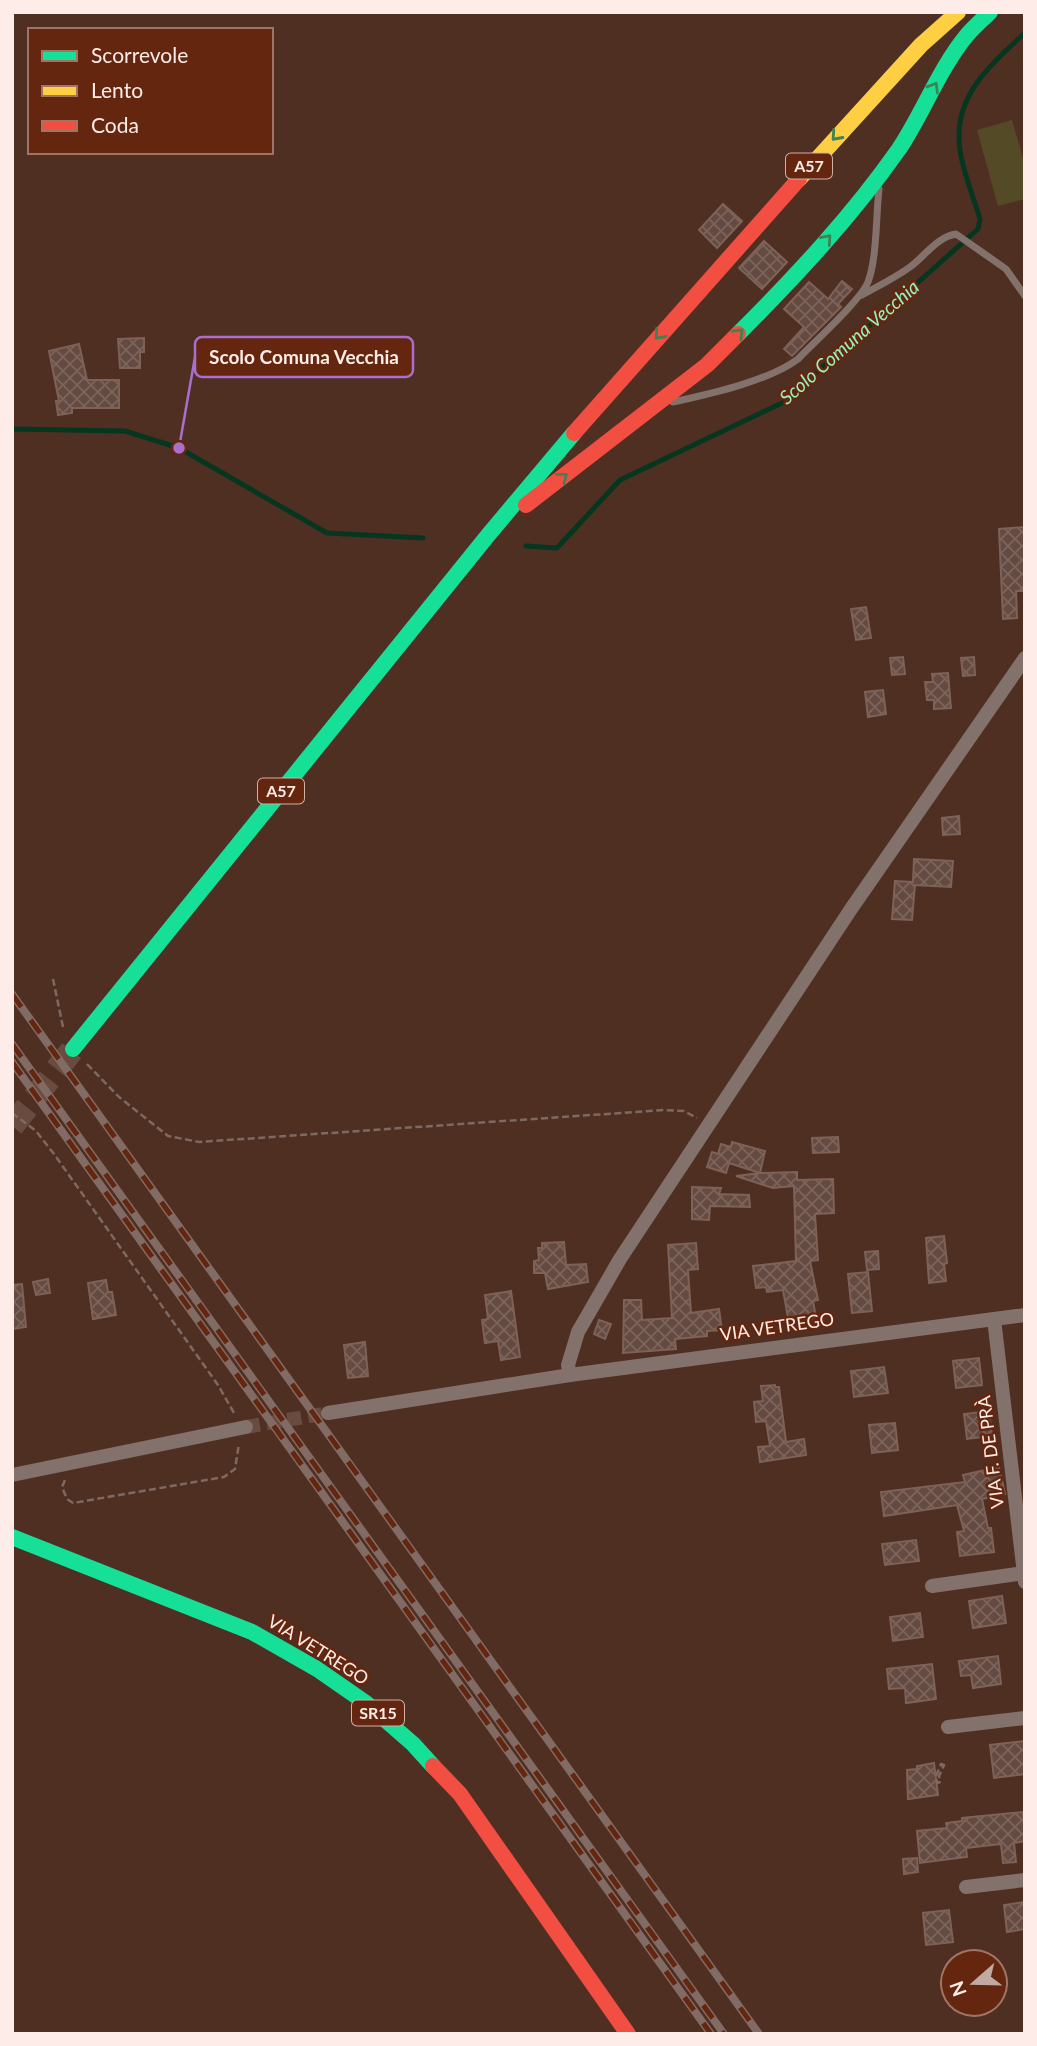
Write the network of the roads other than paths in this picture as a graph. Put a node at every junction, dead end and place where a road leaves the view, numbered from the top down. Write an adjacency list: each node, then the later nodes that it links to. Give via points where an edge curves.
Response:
1 (958, 12): 7 (main road, A57, one-way to 7, via 882,86 745,237)
2 (990, 12): 3 (main road, A57, one-way to 2, via 967,35)
3 (881, 173): 4 (lane, via 872,266); 6 (main road, A57, one-way to 3, via 707,365 782,290)
4 (861, 295): 5 (lane, via 912,266 951,234 1006,270); 6 (lane, via 786,368)
5 (1025, 296)
6 (656, 405): 7 (main road, A57, one-way to 6)
7 (489, 534): 9 (main road, A57)
8 (1025, 658): 12 (street, via 851,909 620,1259 578,1332 568,1365)
9 (73, 1049)
10 (1025, 1315): 11 (street, VIA VETREGO)
11 (994, 1319): 12 (street, VIA VETREGO); 16 (street, VIA F. DE PRÀ)
12 (570, 1375): 13 (street, VIA VETREGO)
13 (328, 1413)
14 (247, 1427): 15 (street)
15 (12, 1475)
16 (1021, 1511): 18 (street, VIA F. DE PRÀ)
17 (12, 1537): 24 (main road, VIA VETREGO / SR15, via 252,1632 366,1703 460,1794)
18 (1024, 1577): 19 (street)
19 (932, 1586)
20 (1025, 1718): 21 (street)
21 (948, 1727)
22 (1025, 1880): 23 (street)
23 (966, 1887)
24 (628, 2034)

